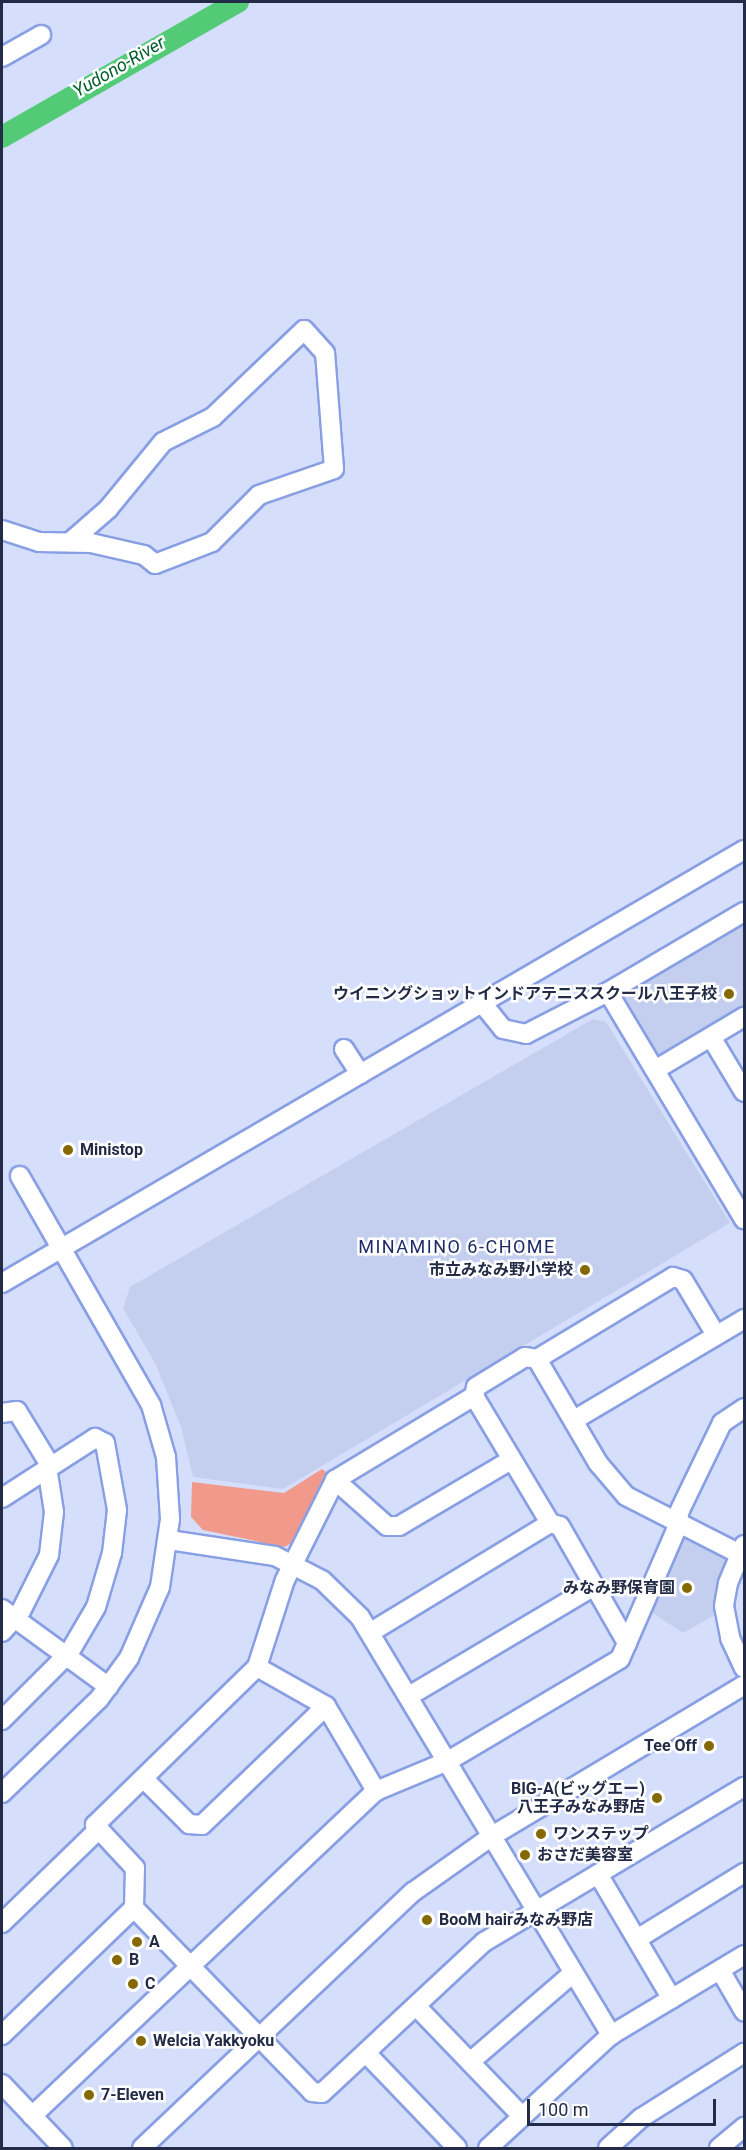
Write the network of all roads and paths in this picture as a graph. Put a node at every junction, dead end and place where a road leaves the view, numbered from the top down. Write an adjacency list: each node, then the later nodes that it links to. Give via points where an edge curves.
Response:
1 (41, 34): 2 (street)
2 (2, 57)
3 (2, 530): 4 (street, via 39,542)
4 (70, 542): 4 (street, via 129,551 160,563 212,542 259,495 334,469 325,353 304,330 213,417 163,442 108,509)
5 (744, 850): 8 (street)
6 (744, 912): 7 (street)
7 (608, 992): 8 (street, via 526,1034 503,1029); 12 (street)
8 (482, 1003): 13 (street)
9 (744, 1017): 10 (street)
10 (711, 1036): 12 (street); 14 (street)
11 (344, 1049): 13 (street)
12 (655, 1070): 16 (street)
13 (360, 1074): 17 (street)
14 (744, 1092)
15 (20, 1176): 17 (street)
16 (744, 1219)
17 (63, 1248): 18 (street); 32 (street, via 151,1405 168,1475)
18 (2, 1283)
19 (744, 1319): 20 (street)
20 (716, 1335): 21 (street, via 683,1280 673,1278); 25 (street)
21 (537, 1359): 22 (street, via 525,1357 476,1387); 25 (street)
22 (474, 1396): 26 (street); 28 (street)
23 (744, 1407): 31 (street, via 722,1423)
24 (2, 1413): 27 (street, via 17,1411)
25 (574, 1420): 31 (street, via 626,1496)
26 (511, 1460): 28 (street, via 399,1526 387,1526); 30 (street)
27 (49, 1466): 29 (street); 36 (street, via 54,1512 49,1555); 40 (street, via 95,1438 103,1439 117,1510 105,1583)
28 (335, 1480): 34 (street)
29 (2, 1498)
30 (550, 1523): 35 (street, via 560,1526); 38 (street)
31 (677, 1524): 33 (street); 39 (street)
32 (169, 1540): 34 (street, via 247,1549); 44 (street, via 148,1620)
33 (742, 1550): 42 (street, via 728,1583 725,1612)
34 (294, 1564): 38 (street, via 333,1589); 41 (street)
35 (594, 1586): 39 (street); 45 (street)
36 (8, 1614): 37 (street); 40 (street)
37 (2, 1632)
38 (371, 1632): 45 (street)
39 (627, 1643): 48 (street, via 620,1659)
40 (69, 1653): 44 (street); 47 (street)
41 (257, 1667): 46 (street); 49 (street)
42 (744, 1668)
43 (744, 1685): 54 (street)
44 (109, 1687): 51 (street)
45 (409, 1696): 48 (street)
46 (326, 1706): 49 (street, via 202,1825 189,1824); 50 (street)
47 (2, 1720)
48 (448, 1761): 50 (street); 54 (street)
49 (144, 1779): 53 (street, via 95,1825)
50 (376, 1791): 62 (street)
51 (2, 1793)
52 (741, 1796): 55 (street)
53 (98, 1830): 57 (street, via 135,1868); 59 (street)
54 (492, 1836): 58 (street); 70 (street, via 413,1892)
55 (598, 1874): 58 (street); 60 (street)
56 (744, 1874): 60 (street)
57 (134, 1908): 62 (street); 68 (street)
58 (537, 1910): 64 (street); 66 (street, via 478,1946)
59 (2, 1923)
60 (637, 1939): 65 (street)
61 (744, 1955): 63 (street)
62 (191, 1966): 70 (street); 75 (street)
63 (720, 1970): 65 (street); 67 (street)
64 (573, 1972): 69 (street); 73 (street)
65 (672, 1999): 69 (street)
66 (416, 2006): 72 (street); 73 (street)
67 (744, 2012)
68 (2, 2035)
69 (611, 2035): 76 (street)
70 (259, 2036): 72 (street, via 317,2094 327,2091); 79 (street)
71 (744, 2053): 82 (street, via 649,2112)
72 (367, 2054): 80 (street)
73 (470, 2062): 76 (street)
74 (2, 2084): 75 (street)
75 (32, 2116): 78 (street)
76 (522, 2116): 81 (street)
77 (744, 2127): 83 (street)
78 (63, 2148)
79 (142, 2148)
80 (457, 2148)
81 (488, 2148)
82 (608, 2148)
83 (719, 2148)

